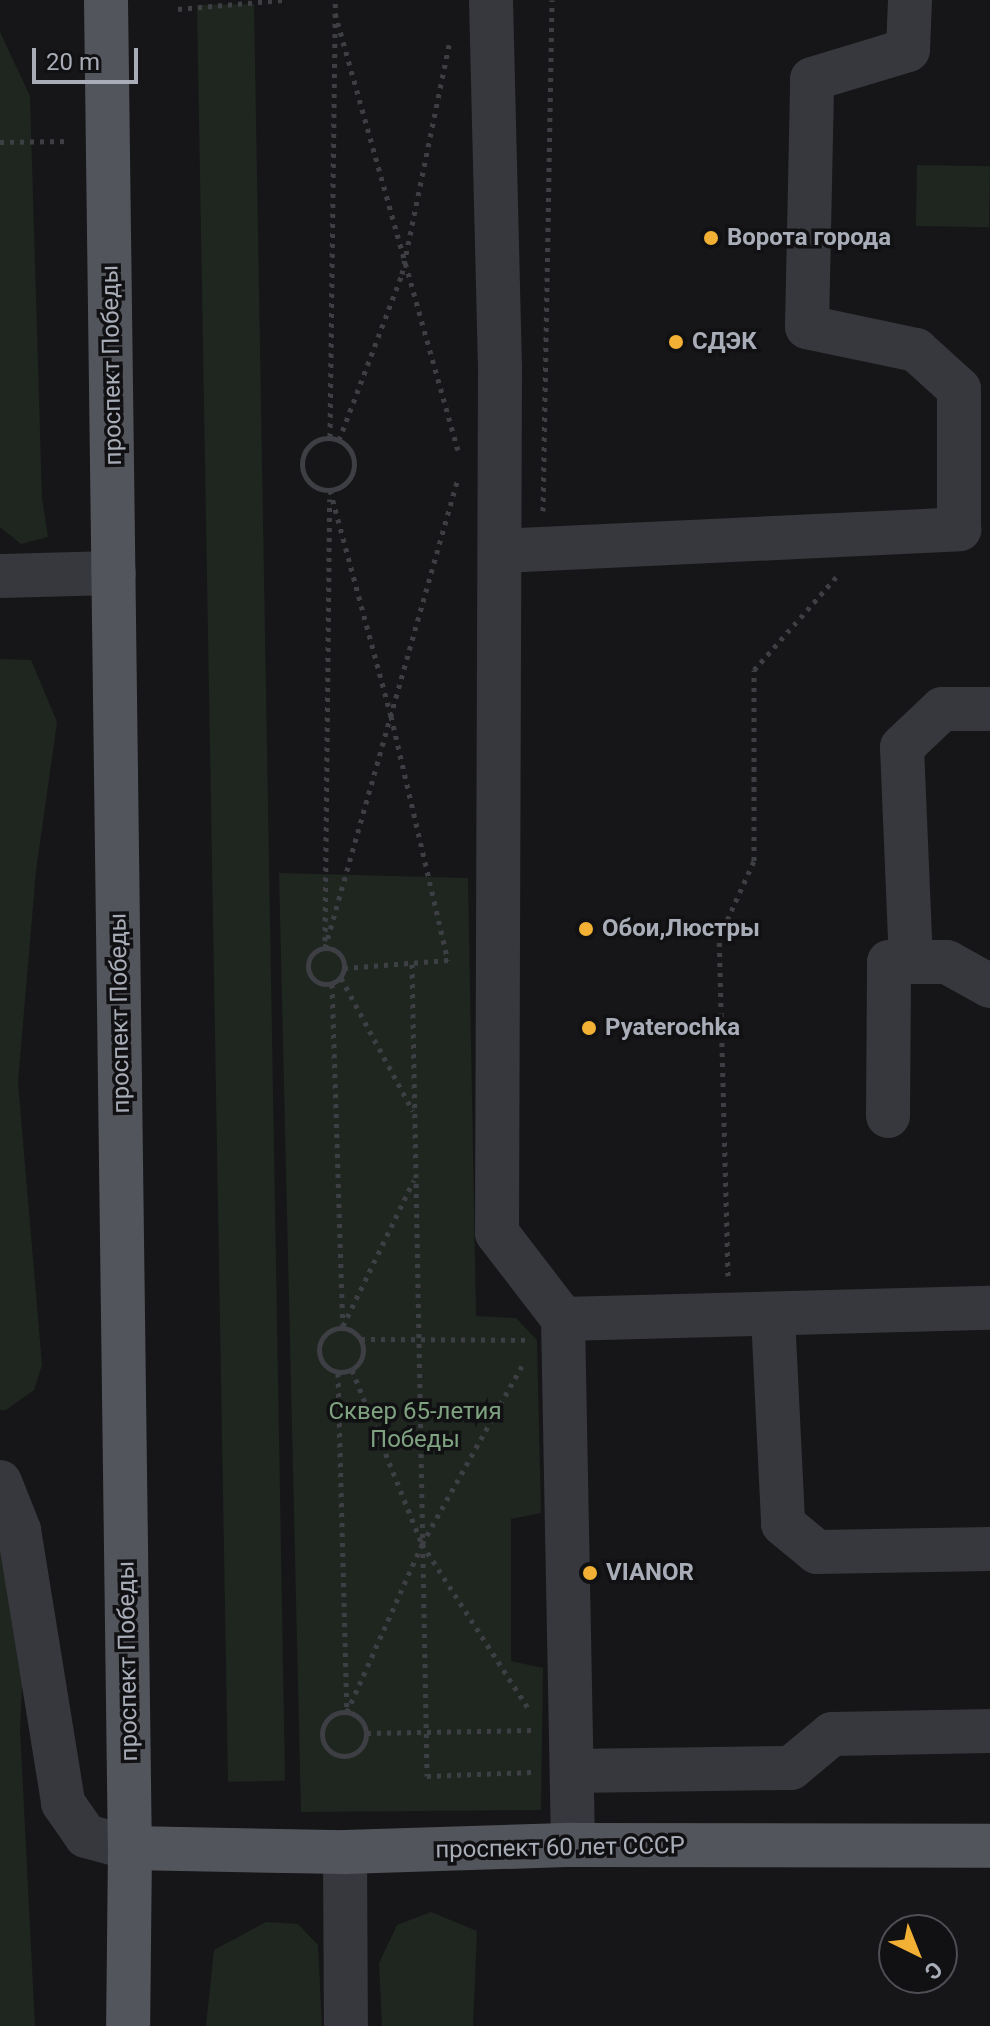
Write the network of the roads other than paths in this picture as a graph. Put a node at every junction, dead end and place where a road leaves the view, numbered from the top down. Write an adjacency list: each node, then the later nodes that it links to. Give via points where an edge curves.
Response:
1 (106, 0): 6 (main road, проспект Победы)
2 (491, 0): 5 (street)
3 (910, 0): 4 (street, via 908,50 812,79 807,327 916,350 959,389)
4 (974, 526): 5 (street)
5 (522, 550): 14 (street, via 497,1233)
6 (114, 573): 7 (street); 21 (main road, проспект Победы)
7 (0, 576)
8 (990, 709): 9 (street, via 942,709 902,747)
9 (911, 962): 10 (street, via 947,962); 11 (street, via 889,962)
10 (990, 986)
11 (888, 1116)
12 (990, 1308): 13 (street)
13 (773, 1316): 14 (street); 16 (street, via 783,1524 817,1552)
14 (550, 1329): 18 (street)
15 (0, 1482): 21 (street, via 19,1530 63,1803 86,1836)
16 (990, 1549)
17 (990, 1731): 18 (street, via 832,1734 791,1768)
18 (573, 1771): 19 (street)
19 (573, 1845): 20 (main road, проспект 60 лет СССР); 22 (main road, проспект 60 лет СССР)
20 (990, 1846)
21 (130, 1848): 22 (main road, проспект 60 лет СССР); 23 (main road, проспект Победы)
22 (345, 1852): 24 (street)
23 (128, 2026)
24 (346, 2026)

